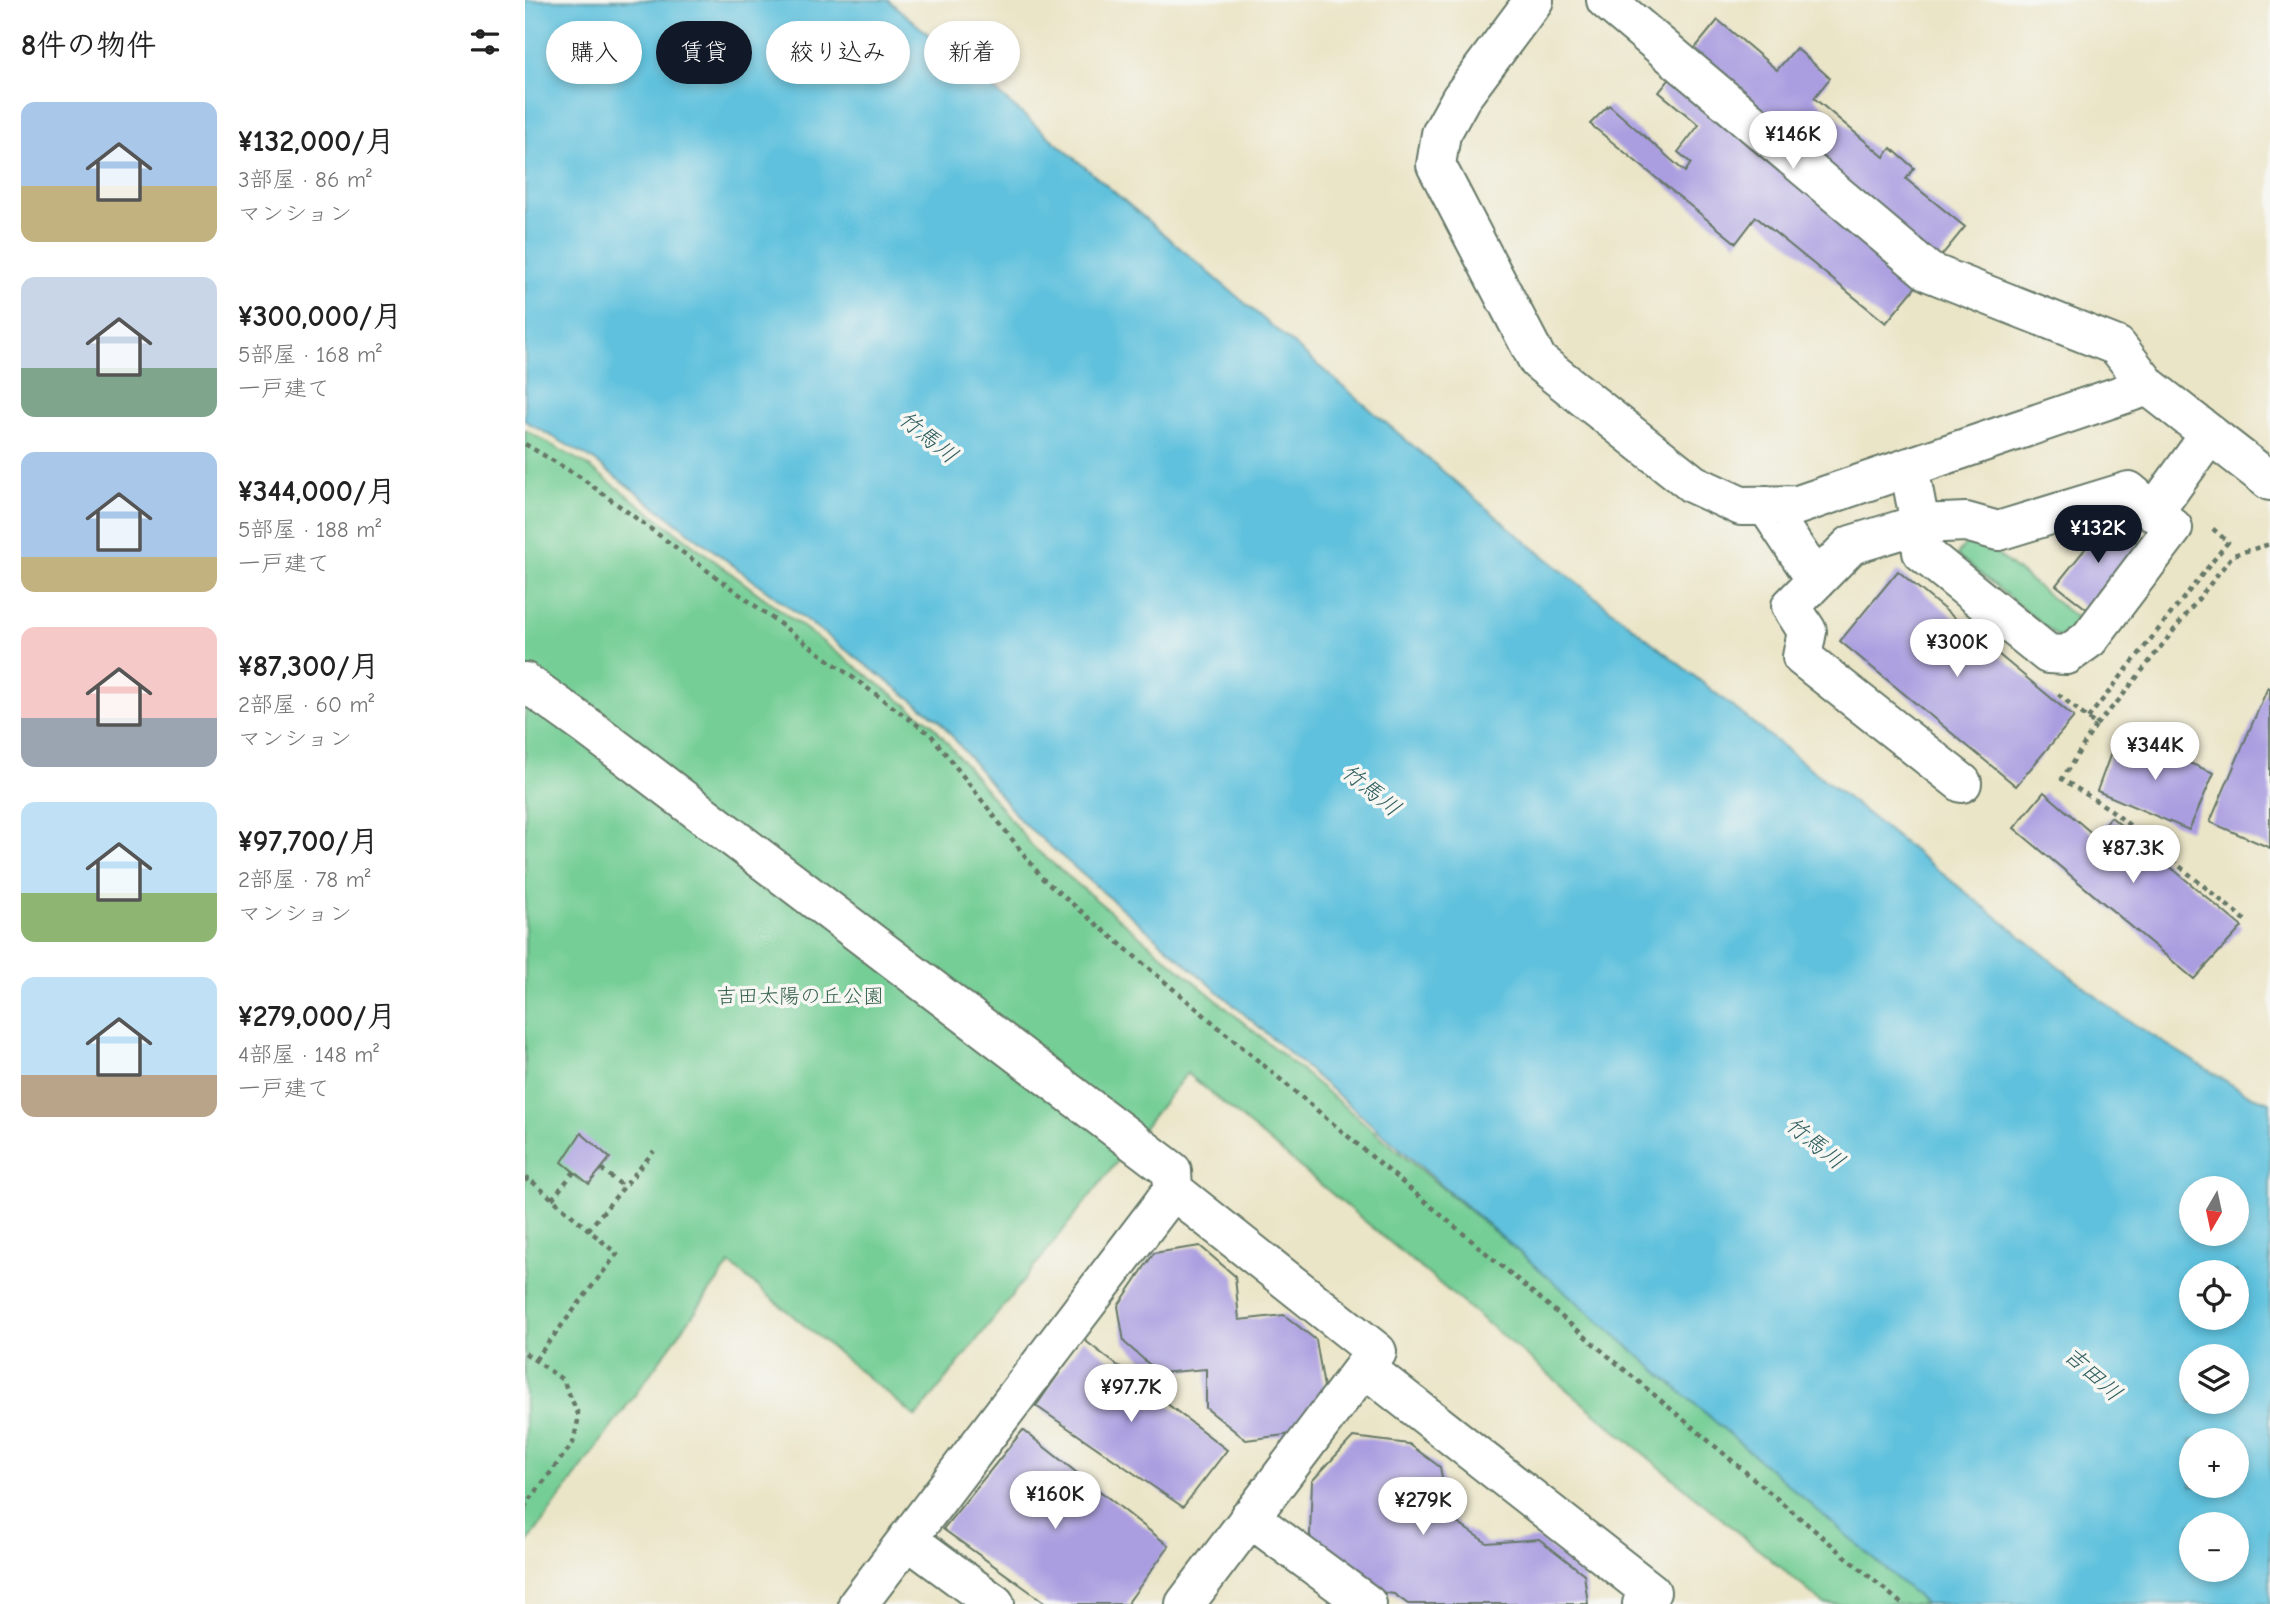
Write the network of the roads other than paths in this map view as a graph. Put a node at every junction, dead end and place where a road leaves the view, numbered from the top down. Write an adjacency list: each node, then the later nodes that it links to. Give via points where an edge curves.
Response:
1 (1534, 0): 7 (lane, via 1461,98 1441,134 1436,165 1538,361 1693,484)
2 (1606, 0): 3 (lane, via 1929,272 2117,346)
3 (2148, 386): 4 (lane); 5 (lane)
4 (2210, 434): 6 (lane); 8 (lane)
5 (1909, 467): 7 (lane, via 1798,505); 9 (lane)
6 (2270, 481)
7 (1753, 505): 10 (lane)
8 (2154, 512): 9 (lane, via 2129,491 1998,531 1966,522); 9 (lane, via 2173,528 2089,639 2067,655 2048,654 1922,552)
9 (1920, 524): 10 (lane, via 1851,545)
10 (1816, 580): 12 (lane, via 1791,606 1807,631 1802,657)
11 (525, 682): 13 (lane, via 1172,1171)
12 (1962, 783)
13 (1173, 1190): 14 (lane, via 1377,1352); 16 (lane)
14 (1364, 1367): 15 (lane); 21 (lane, via 1651,1592)
15 (1249, 1517): 19 (lane); 20 (lane)
16 (908, 1539): 17 (lane); 18 (lane)
17 (858, 1604)
18 (995, 1604)
19 (1185, 1604)
20 (1367, 1604)
21 (1642, 1604)

